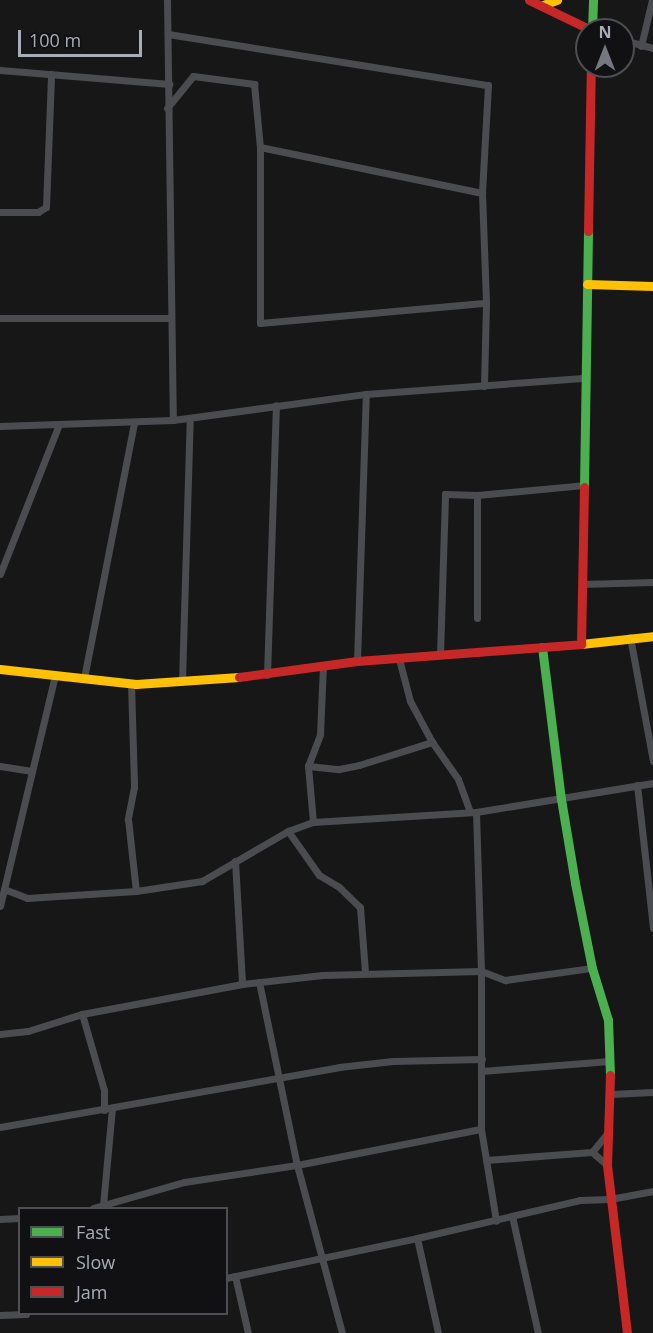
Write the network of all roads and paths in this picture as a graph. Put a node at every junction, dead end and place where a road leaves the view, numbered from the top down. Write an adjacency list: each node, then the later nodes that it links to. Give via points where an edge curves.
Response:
1 (167, 0): 9 (street)
2 (530, 0): 6 (street)
3 (557, 0): 6 (street)
4 (593, 0): 7 (street)
5 (652, 0): 11 (street)
6 (543, 5): 8 (street)
7 (592, 18)
8 (575, 21)
9 (168, 34): 16 (street); 19 (street, via 488,85)
10 (635, 44): 11 (street)
11 (641, 46): 12 (street)
12 (653, 48)
13 (0, 70): 14 (street)
14 (51, 74): 16 (street); 20 (street, via 46,207 38,212)
15 (591, 78): 21 (street)
16 (169, 84): 17 (street)
17 (167, 108): 18 (street, via 193,76 254,84); 25 (street)
18 (260, 147): 19 (street); 23 (street, via 260,323)
19 (482, 193): 23 (street)
20 (0, 212)
21 (587, 284): 22 (street); 26 (street)
22 (653, 286)
23 (486, 303): 27 (street)
24 (0, 318): 25 (street)
25 (170, 318): 31 (street)
26 (586, 378): 27 (street); 35 (street)
27 (484, 386): 28 (street)
28 (366, 394): 29 (street); 47 (street)
29 (276, 405): 30 (street); 51 (street)
30 (190, 418): 31 (street); 53 (street)
31 (173, 420): 32 (street)
32 (134, 422): 33 (street); 52 (street)
33 (59, 424): 34 (street); 37 (street)
34 (0, 426)
35 (584, 485): 36 (street); 39 (street)
36 (477, 495): 40 (street); 45 (street, via 445,494)
37 (0, 574)
38 (653, 582): 39 (street)
39 (582, 584): 43 (street)
40 (477, 618)
41 (653, 636): 42 (street)
42 (630, 637): 43 (street); 56 (street)
43 (581, 644): 44 (street)
44 (542, 647): 45 (street); 62 (street)
45 (440, 655): 46 (street)
46 (399, 659): 47 (street); 55 (street, via 410,701)
47 (357, 661): 48 (street)
48 (323, 666): 51 (street); 58 (street, via 320,734)
49 (0, 669): 50 (street)
50 (55, 675): 52 (street); 59 (street)
51 (267, 675): 53 (street)
52 (84, 678): 54 (street)
53 (182, 681): 54 (street)
54 (131, 683): 70 (street, via 134,787 128,819)
55 (432, 742): 58 (street, via 339,769); 63 (street, via 458,779)
56 (653, 760)
57 (0, 766): 59 (street)
58 (308, 766): 64 (street)
59 (32, 771): 68 (street)
60 (653, 783): 61 (street)
61 (637, 785): 62 (street); 72 (street)
62 (561, 799): 63 (street); 73 (street)
63 (473, 812): 64 (street); 74 (street)
64 (313, 822): 65 (street)
65 (288, 831): 66 (street); 75 (street, via 319,875 360,907)
66 (235, 861): 70 (street, via 202,880); 77 (street)
67 (0, 862): 68 (street)
68 (10, 863): 69 (street)
69 (4, 889): 70 (street, via 27,898); 71 (street)
70 (136, 891)
71 (0, 906)
72 (653, 928)
73 (592, 968): 74 (street, via 505,980); 81 (street, via 608,1020)
74 (481, 970): 75 (street); 80 (street)
75 (365, 972): 76 (street)
76 (259, 982): 77 (street); 83 (street)
77 (242, 984): 78 (street)
78 (82, 1014): 79 (street, via 28,1031); 86 (street)
79 (0, 1034)
80 (482, 1059): 82 (street); 83 (street, via 393,1061)
81 (610, 1061): 82 (street); 85 (street)
82 (482, 1071): 88 (street)
83 (277, 1079): 86 (street); 92 (street)
84 (653, 1092): 85 (street)
85 (611, 1094): 89 (street)
86 (108, 1109): 87 (street); 96 (street)
87 (0, 1127)
88 (481, 1129): 91 (street); 92 (street)
89 (606, 1136): 90 (street); 93 (street)
90 (592, 1152): 91 (street); 93 (street)
91 (486, 1160): 100 (street)
92 (297, 1165): 96 (street, via 184,1182); 102 (street)
93 (607, 1165): 95 (street)
94 (653, 1191): 95 (street)
95 (610, 1199): 97 (street, via 580,1200); 111 (street)
96 (107, 1206)
97 (512, 1216): 100 (street); 110 (street)
98 (18, 1218): 99 (street)
99 (0, 1219)
100 (496, 1221): 101 (street)
101 (417, 1238): 102 (street); 109 (street)
102 (324, 1259): 103 (street); 108 (street)
103 (235, 1276): 104 (street); 107 (street)
104 (228, 1278)
105 (18, 1314): 106 (street)
106 (0, 1315)
107 (248, 1333)
108 (342, 1333)
109 (438, 1333)
110 (538, 1333)
111 (627, 1333)

